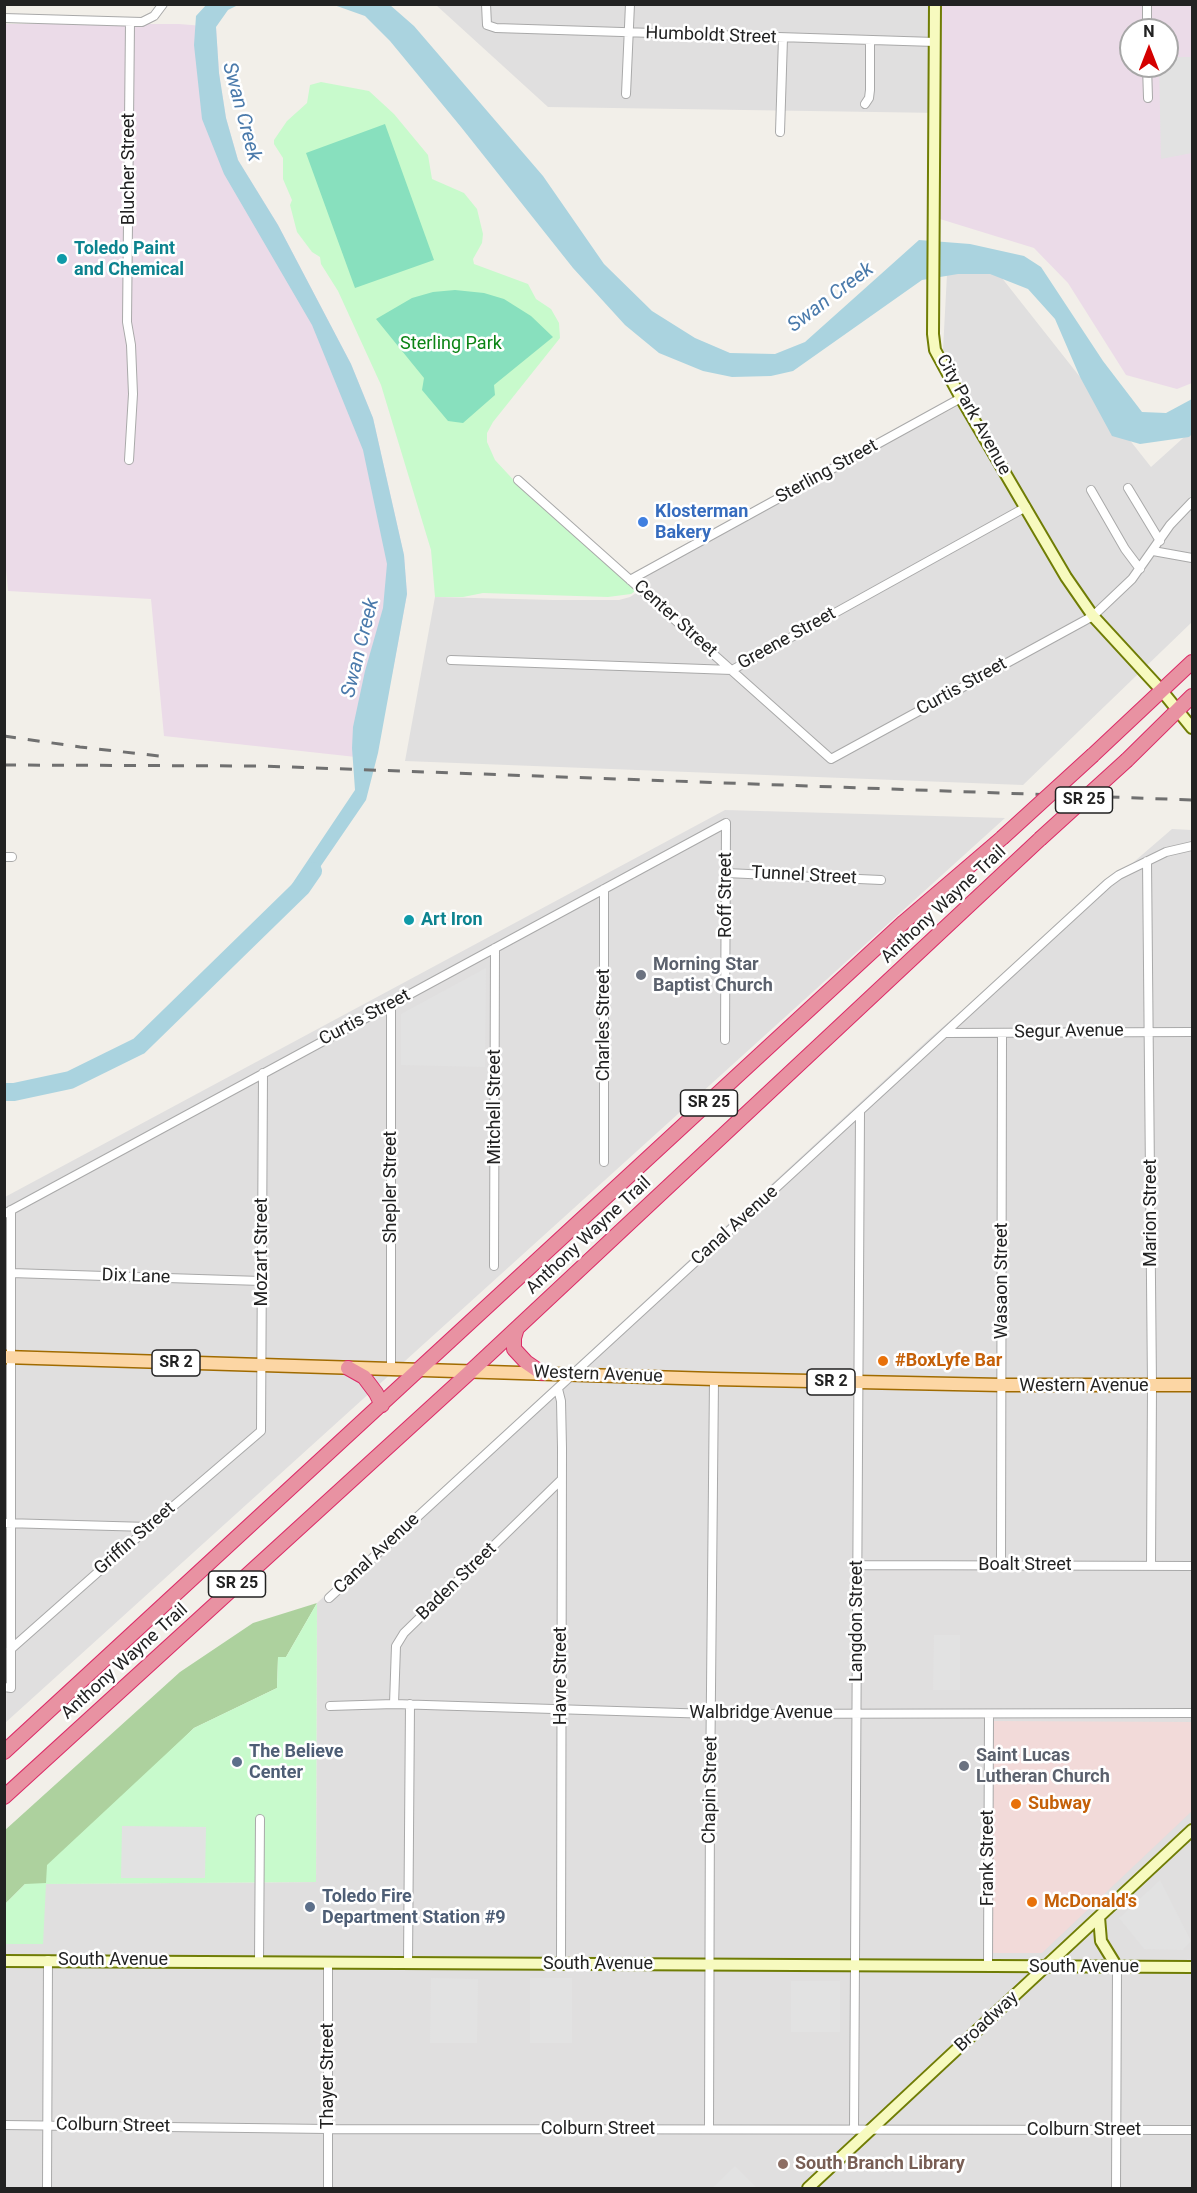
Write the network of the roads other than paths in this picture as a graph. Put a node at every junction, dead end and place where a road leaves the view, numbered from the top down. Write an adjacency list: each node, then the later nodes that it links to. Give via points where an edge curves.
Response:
1 (163, 4): 6 (street, via 148,20)
2 (486, 4): 7 (street, Humboldt Street, via 487,25 496,28)
3 (630, 4): 7 (street)
4 (935, 4): 10 (street, City Park Avenue)
5 (4, 18): 6 (street)
6 (130, 22): 17 (street, Blucher Street, via 127,322 134,394)
7 (629, 33): 8 (street, Humboldt Street); 12 (street)
8 (783, 38): 9 (street, Humboldt Street); 15 (street)
9 (870, 40): 10 (street, Humboldt Street); 14 (street, via 870,90)
10 (934, 42): 16 (street, City Park Avenue, via 933,334 935,350)
11 (1147, 78): 13 (street)
12 (626, 94)
13 (1148, 98)
14 (865, 104)
15 (780, 132)
16 (961, 398): 22 (street, City Park Avenue); 27 (street, Sterling Street)
17 (129, 460)
18 (518, 480): 27 (street, Center Street)
19 (1128, 488): 23 (street)
20 (1091, 490): 26 (street)
21 (1192, 502): 23 (street, Curtis Street)
22 (1026, 507): 28 (street, City Park Avenue); 31 (street, Greene Street)
23 (1160, 541): 24 (street, Curtis Street)
24 (1153, 551): 25 (street); 26 (street, Curtis Street)
25 (1192, 558)
26 (1140, 569): 28 (street, Curtis Street)
27 (630, 580): 31 (street, Center Street)
28 (1093, 616): 32 (street, City Park Avenue); 36 (street, Curtis Street)
29 (450, 660): 31 (street, Greene Street)
30 (1192, 662): 32 (highway, Anthony Wayne Trail / SR 25)
31 (732, 670): 36 (street, Center Street)
32 (1162, 691): 34 (street, City Park Avenue); 62 (highway, Anthony Wayne Trail / SR 25, bridge, via 904,922)
33 (1192, 696): 34 (highway, Anthony Wayne Trail / SR 25)
34 (1178, 710): 35 (street, City Park Avenue); 57 (highway, Anthony Wayne Trail / SR 25, bridge)
35 (1192, 728)
36 (831, 759)
37 (726, 823): 40 (street, Roff Street); 42 (street, Curtis Street)
38 (1192, 846): 39 (street, Canal Avenue)
39 (1147, 861): 45 (street, Marion Street); 47 (street, Canal Avenue, via 1108,883)
40 (726, 873): 41 (street, Tunnel Street); 49 (street, Roff Street)
41 (881, 880)
42 (604, 889): 43 (street, Curtis Street); 52 (street, Charles Street)
43 (495, 948): 44 (street, Curtis Street); 54 (street, Mitchell Street)
44 (391, 1005): 50 (street, Curtis Street); 61 (street, Shepler Street)
45 (1149, 1032): 46 (street, Segur Avenue); 48 (street, Segur Avenue); 70 (street, Marion Street)
46 (1192, 1032)
47 (945, 1033): 48 (street, Segur Avenue); 51 (street, Canal Avenue)
48 (1002, 1033): 68 (street, Wasaon Street)
49 (725, 1040)
50 (263, 1073): 53 (street, Curtis Street); 56 (street, Mozart Street)
51 (860, 1112): 65 (street, Canal Avenue); 67 (street, Langdon Street)
52 (604, 1162)
53 (8, 1212): 55 (street)
54 (494, 1266)
55 (11, 1273): 56 (street, Dix Lane); 58 (street)
56 (261, 1281): 59 (street, Mozart Street)
57 (517, 1328): 63 (highway, Anthony Wayne Trail / SR 25); 64 (highway, via 514,1350)
58 (8, 1357): 59 (main road, Western Avenue / SR 2); 75 (street)
59 (261, 1366): 60 (main road, Western Avenue / SR 2); 73 (street, Mozart Street)
60 (348, 1368): 61 (main road, Western Avenue / SR 2); 72 (highway, via 364,1377)
61 (392, 1369): 62 (main road, Western Avenue / SR 2)
62 (419, 1370): 63 (main road, Western Avenue / SR 2); 72 (highway, Anthony Wayne Trail / SR 25)
63 (470, 1372): 64 (main road, Western Avenue / SR 2); 93 (highway, Anthony Wayne Trail / SR 25)
64 (542, 1374): 65 (main road, Western Avenue / SR 2)
65 (573, 1375): 66 (main road, Western Avenue / SR 2); 71 (street, Canal Avenue)
66 (714, 1379): 67 (main road, Western Avenue / SR 2); 89 (street, Chapin Street)
67 (858, 1383): 68 (main road, Western Avenue / SR 2); 77 (street, Langdon Street)
68 (1002, 1385): 70 (main road, Western Avenue / SR 2); 78 (street, Wasaon Street)
69 (1192, 1385): 70 (main road, Western Avenue / SR 2)
70 (1152, 1386): 79 (street, Marion Street)
71 (558, 1389): 74 (street, Havre Street); 81 (street, Canal Avenue)
72 (381, 1405): 92 (highway, Anthony Wayne Trail / SR 25)
73 (261, 1431): 76 (street, Griffin Street)
74 (561, 1480): 84 (street, Baden Street, via 404,1633 396,1646); 87 (street, Havre Street)
75 (8, 1523): 76 (street); 82 (street)
76 (149, 1527): 82 (street, Griffin Street)
77 (857, 1565): 78 (street, Boalt Street); 90 (street, Langdon Street)
78 (1001, 1565): 79 (street, Boalt Street)
79 (1150, 1566): 80 (street, Boalt Street)
80 (1192, 1566)
81 (329, 1598)
82 (11, 1649): 83 (street)
83 (8, 1688)
84 (394, 1704): 85 (street, Walbridge Avenue); 86 (street, Walbridge Avenue)
85 (410, 1704): 87 (street, Walbridge Avenue); 101 (street)
86 (330, 1706)
87 (561, 1709): 89 (street, Walbridge Avenue); 102 (street, Havre Street)
88 (1192, 1713): 91 (street, Walbridge Avenue)
89 (712, 1714): 90 (street, Walbridge Avenue); 103 (street, Chapin Street)
90 (856, 1714): 91 (street, Walbridge Avenue); 104 (street, Langdon Street)
91 (989, 1714): 105 (street, Frank Street)
92 (4, 1752)
93 (4, 1797)
94 (260, 1819): 99 (street)
95 (1190, 1834): 96 (street, Broadway)
96 (1099, 1917): 106 (street, Broadway); 107 (street, via 1101,1941)
97 (48, 1960): 98 (street, South Avenue); 99 (street, South Avenue); 110 (street)
98 (4, 1961)
99 (259, 1961): 100 (street, South Avenue)
100 (328, 1963): 101 (street, South Avenue); 112 (street, Thayer Street)
101 (408, 1963): 102 (street, South Avenue)
102 (561, 1964): 103 (street, South Avenue)
103 (709, 1965): 104 (street, South Avenue); 111 (street, Chapin Street)
104 (855, 1965): 105 (street, South Avenue); 113 (street, Langdon Street)
105 (988, 1966): 106 (street, South Avenue)
106 (1046, 1966): 107 (street, South Avenue); 116 (street, Broadway)
107 (1118, 1967): 108 (street, South Avenue); 114 (street)
108 (1192, 1967)
109 (4, 2125): 110 (street, Colburn Street)
110 (47, 2125): 112 (street, Colburn Street); 117 (street)
111 (710, 2128): 112 (street, Colburn Street); 113 (street, Colburn Street)
112 (328, 2129): 118 (street, Thayer Street)
113 (854, 2130): 116 (street, Colburn Street)
114 (1116, 2130): 115 (street, Colburn Street); 116 (street, Colburn Street); 120 (street)
115 (1192, 2130)
116 (871, 2131): 119 (street, Broadway)
117 (47, 2188)
118 (328, 2188)
119 (808, 2188)
120 (1116, 2188)

